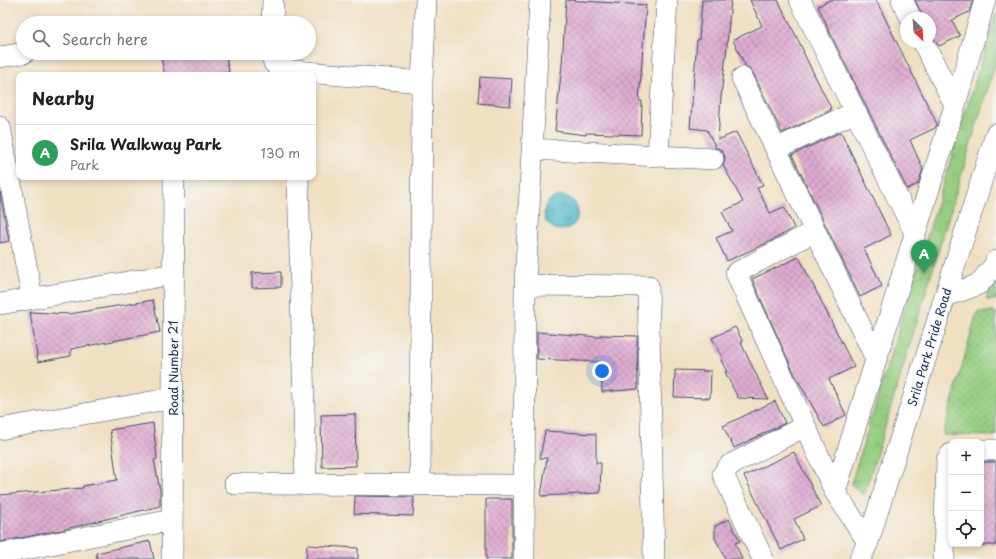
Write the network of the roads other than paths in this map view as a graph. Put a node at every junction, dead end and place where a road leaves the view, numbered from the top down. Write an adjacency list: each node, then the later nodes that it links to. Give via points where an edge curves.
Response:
1 (273, 0): 9 (street)
2 (426, 0): 17 (street)
3 (540, 0): 22 (street)
4 (667, 0): 24 (street)
5 (902, 0): 8 (street)
6 (985, 0): 18 (street)
7 (802, 1): 19 (street)
8 (908, 12)
9 (272, 16)
10 (926, 48): 18 (street)
11 (16, 54): 12 (street)
12 (0, 57)
13 (273, 60): 14 (street, via 283,70)
14 (306, 72)
15 (316, 73): 17 (street)
16 (742, 78): 23 (street)
17 (422, 82): 46 (street)
18 (955, 105): 30 (street)
19 (855, 112): 23 (street); 30 (street)
20 (0, 127): 26 (street)
21 (996, 134): 34 (street, Srila Park Pride Road)
22 (532, 149): 24 (street); 33 (street)
23 (776, 149): 29 (street)
24 (658, 156): 25 (street)
25 (713, 160)
26 (11, 179): 35 (street)
27 (174, 180): 32 (street, Road Number 21)
28 (298, 180): 45 (street)
29 (815, 231): 37 (street); 39 (street, via 736,273)
30 (915, 233): 37 (street)
31 (996, 261): 34 (street, via 979,284 961,292)
32 (174, 274): 35 (street); 38 (street, Road Number 21)
33 (525, 285): 47 (street); 54 (street, via 648,286)
34 (945, 294): 50 (street, Srila Park Pride Road)
35 (32, 297): 36 (street)
36 (0, 304)
37 (876, 359): 48 (street)
38 (173, 398): 40 (street); 49 (street, Road Number 21)
39 (805, 426): 48 (street); 55 (street, via 730,465 723,474)
40 (0, 429)
41 (984, 450): 42 (street)
42 (996, 450)
43 (948, 458): 56 (street)
44 (235, 484): 45 (street)
45 (306, 485): 46 (street)
46 (420, 485): 47 (street)
47 (525, 485): 53 (street)
48 (835, 492): 50 (street)
49 (172, 520): 51 (street); 52 (street, Road Number 21)
50 (864, 550)
51 (2, 556)
52 (172, 559)
53 (524, 559)
54 (654, 559)
55 (763, 559)
56 (944, 559)

